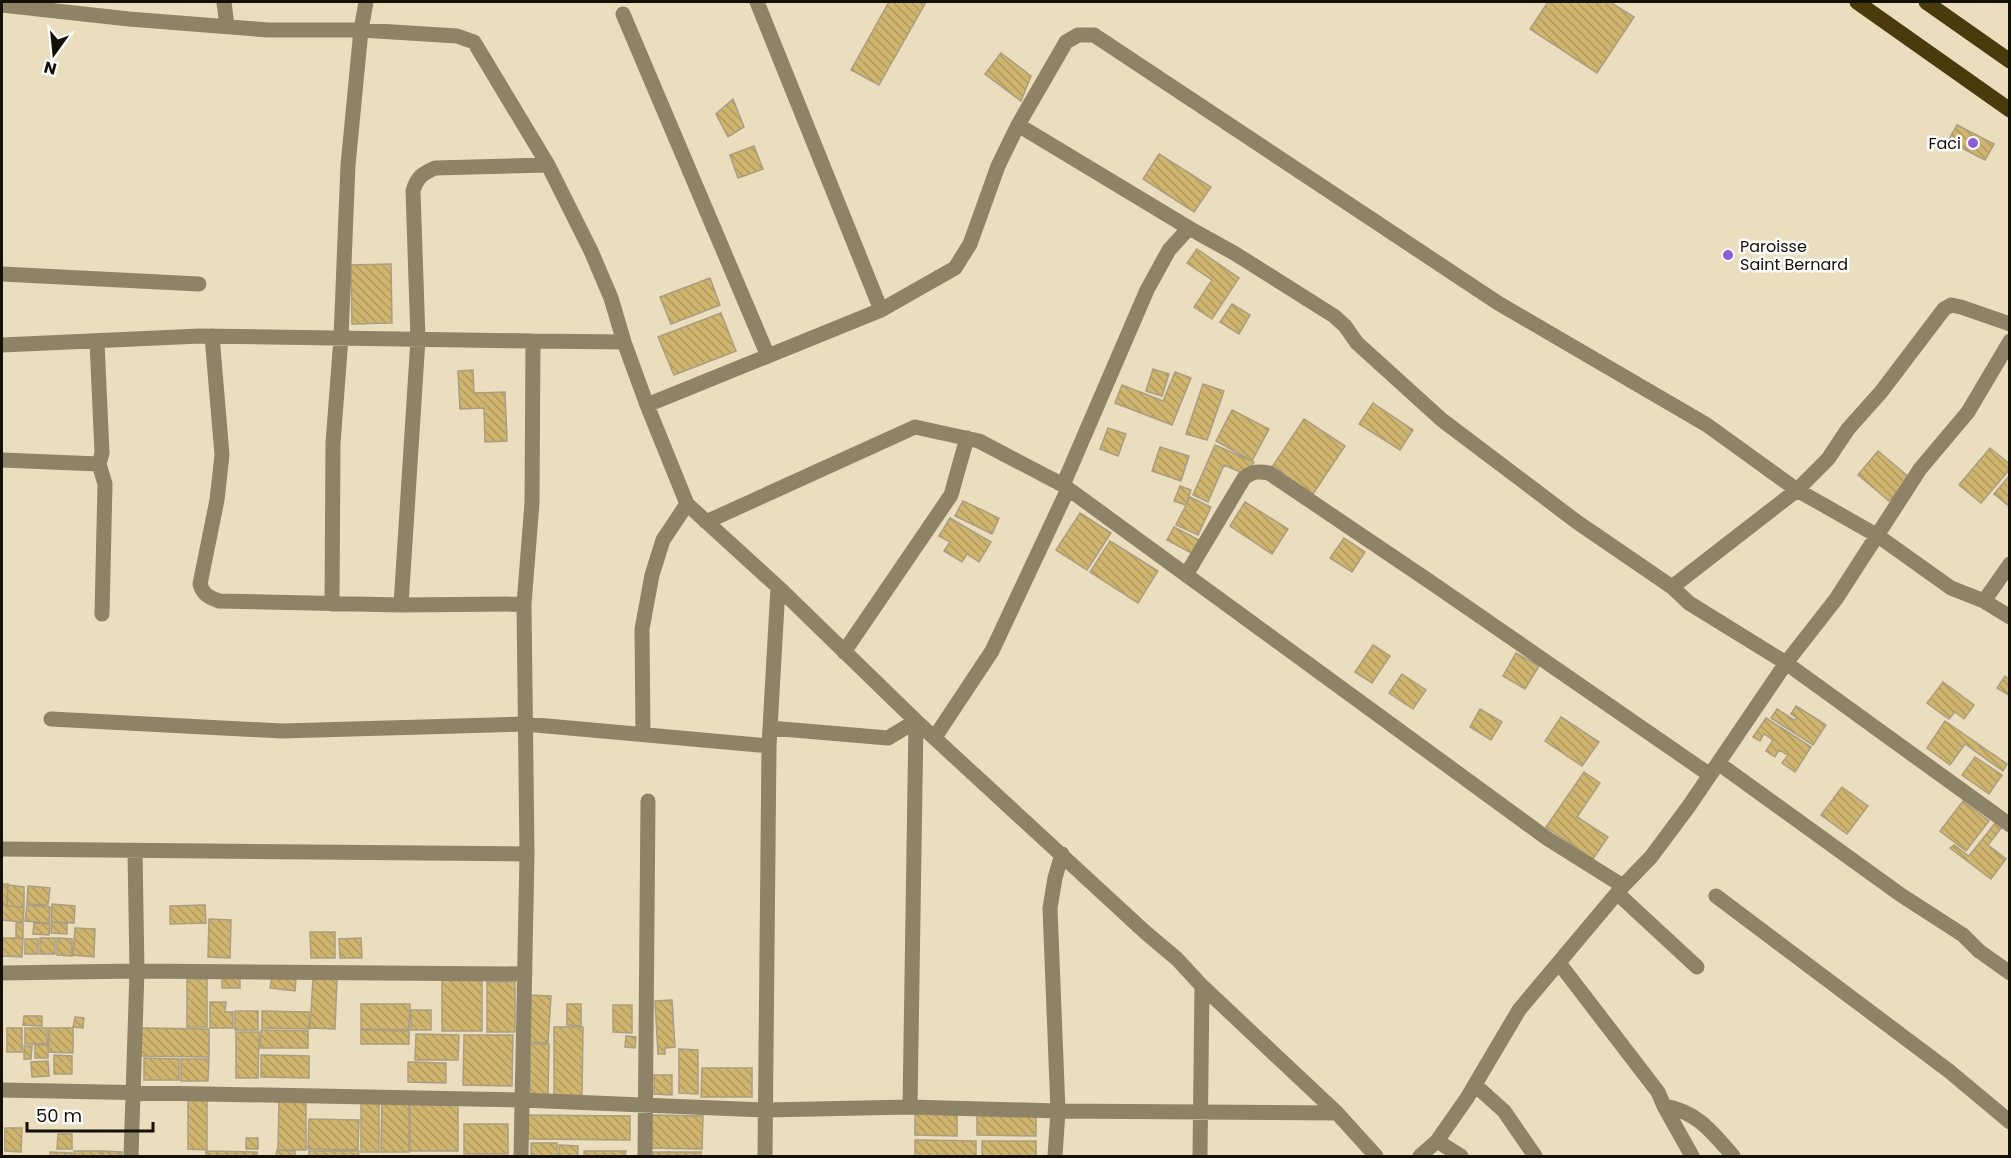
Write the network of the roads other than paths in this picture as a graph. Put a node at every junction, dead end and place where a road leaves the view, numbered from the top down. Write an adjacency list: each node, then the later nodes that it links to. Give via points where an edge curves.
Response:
1 (224, 2): 8 (street)
2 (366, 2): 9 (street)
3 (757, 2): 17 (street)
4 (1857, 2): 11 (main road)
5 (1926, 2): 10 (main road)
6 (2, 5): 8 (street)
7 (623, 14): 27 (street)
8 (227, 26): 9 (street)
9 (360, 30): 13 (street, via 456,36 474,42); 20 (street, via 348,165)
10 (2010, 62)
11 (2010, 110)
12 (1018, 125): 14 (street); 17 (street, via 998,166 970,244 955,268); 33 (street, via 1066,42 1078,35 1094,34 1498,303 1707,425)
13 (548, 165): 21 (street, via 435,168 421,174 413,191); 25 (street, via 591,251)
14 (1188, 228): 32 (street, via 1169,250 1147,290); 40 (street, via 1334,316 1357,343 1442,420 1577,522)
15 (2, 274): 16 (street)
16 (199, 284)
17 (881, 310): 27 (street)
18 (2010, 324): 33 (street, via 1961,307 1951,305 1944,309 1828,459)
19 (212, 336): 20 (street); 24 (street); 42 (street, via 222,455 202,591 219,601)
20 (341, 338): 21 (street); 42 (street, via 333,443)
21 (418, 339): 22 (street); 43 (street)
22 (533, 341): 25 (street); 44 (street, via 532,503)
23 (2010, 341): 36 (street, via 1968,412 1920,470)
24 (98, 342): 26 (street); 31 (street, via 102,453)
25 (624, 342): 28 (street)
26 (2, 345)
27 (768, 356): 28 (street)
28 (647, 405): 34 (street)
29 (967, 438): 32 (street); 35 (street, via 915,427); 47 (street, via 951,495)
30 (2, 459): 31 (street)
31 (99, 464): 45 (street, via 105,484)
32 (1066, 487): 38 (street); 54 (street, via 992,651)
33 (1797, 490): 36 (street); 40 (street)
34 (687, 504): 35 (street); 53 (street, via 663,540 652,575 642,629)
35 (706, 522): 39 (street)
36 (1878, 536): 41 (street, via 1951,588); 48 (street)
37 (2010, 564): 41 (street)
38 (1186, 575): 56 (street, via 1244,478 1251,472 1269,473); 63 (street)
39 (778, 587): 47 (street); 52 (street)
40 (1672, 587): 48 (street, via 1689,603)
41 (1984, 601): 46 (street)
42 (332, 604): 43 (street)
43 (401, 604): 44 (street)
44 (524, 604): 51 (street)
45 (102, 614)
46 (2010, 617)
47 (844, 652): 50 (street)
48 (1786, 663): 56 (street); 58 (street)
49 (51, 719): 51 (street, via 282,731)
50 (916, 720): 52 (street, via 888,738); 54 (street); 78 (street)
51 (525, 724): 53 (street); 61 (street)
52 (770, 728): 55 (street)
53 (643, 734): 55 (street)
54 (935, 737): 62 (street)
55 (769, 746): 79 (street)
56 (1714, 769): 63 (street, via 1652,857); 69 (street, via 1963,935)
57 (648, 801): 76 (street)
58 (2010, 825)
59 (2, 849): 60 (street)
60 (135, 851): 61 (street); 67 (street)
61 (526, 854): 70 (street)
62 (1062, 854): 71 (street); 80 (street, via 1050,908)
63 (1620, 890): 65 (street); 66 (street)
64 (1716, 896): 83 (street, via 1949,1071)
65 (1559, 963): 72 (street, via 1519,1010); 77 (street, via 1658,1092)
66 (1697, 967)
67 (137, 971): 68 (street); 70 (street); 74 (street)
68 (2, 973)
69 (2010, 973)
70 (525, 974): 75 (street)
71 (1202, 986): 81 (street); 82 (street)
72 (1475, 1085): 84 (street); 94 (street, via 1504,1111)
73 (2, 1090): 74 (street)
74 (132, 1093): 75 (street); 85 (street)
75 (522, 1100): 76 (street); 86 (street)
76 (645, 1106): 79 (street); 87 (street)
77 (1664, 1106): 95 (street); 96 (street, via 1700,1119)
78 (910, 1107): 79 (street); 80 (street)
79 (766, 1110): 88 (street)
80 (1058, 1111): 81 (street); 89 (street)
81 (1200, 1113): 82 (street); 90 (street)
82 (1337, 1113): 91 (street)
83 (2010, 1122)
84 (1437, 1141): 92 (street); 93 (street)
85 (131, 1156)
86 (521, 1156)
87 (645, 1156)
88 (765, 1156)
89 (1055, 1156)
90 (1200, 1156)
91 (1376, 1156)
92 (1420, 1156)
93 (1461, 1156)
94 (1535, 1156)
95 (1692, 1156)
96 (1733, 1156)

